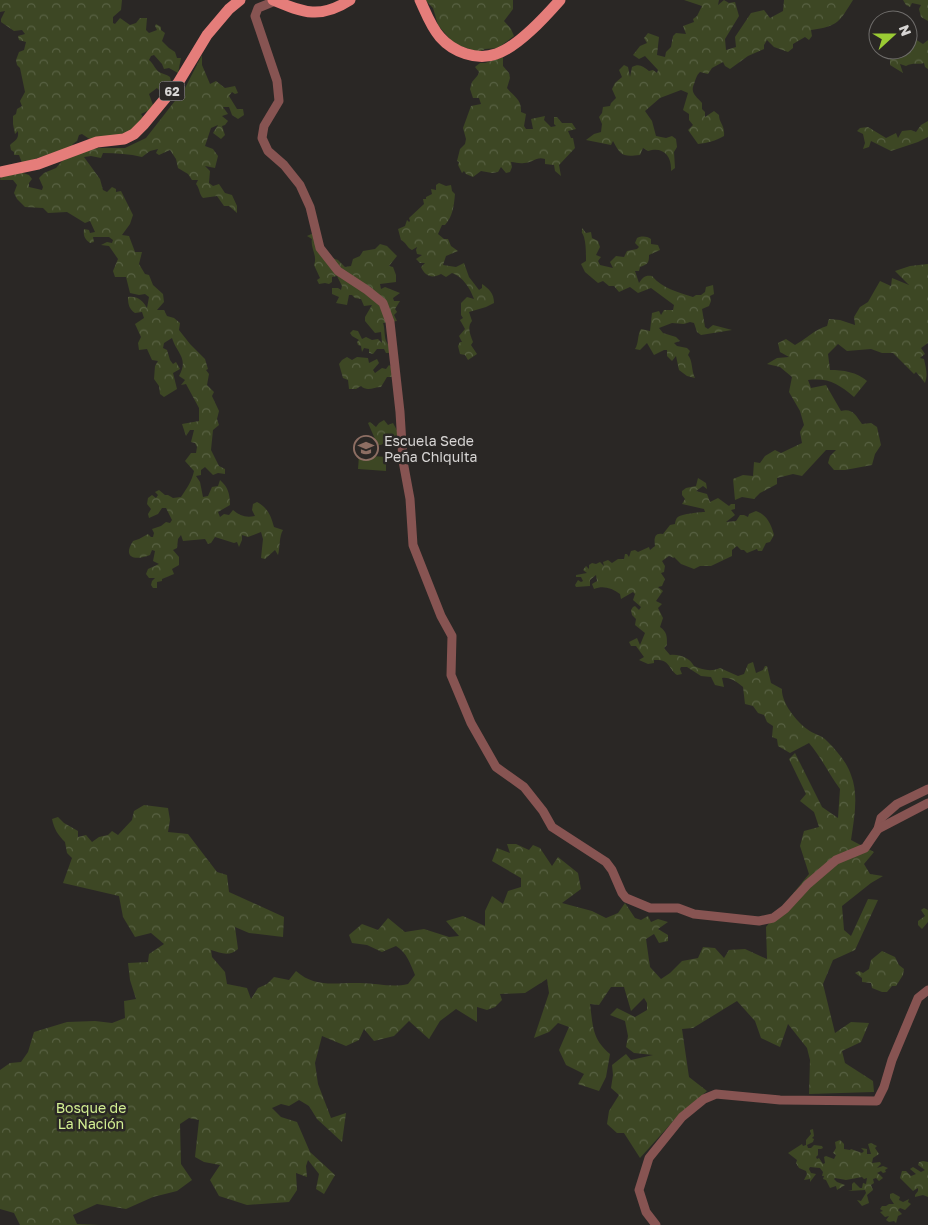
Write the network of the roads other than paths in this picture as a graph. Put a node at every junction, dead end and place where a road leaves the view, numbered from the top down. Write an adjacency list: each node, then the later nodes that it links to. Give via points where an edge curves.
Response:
1 (240, 0): 6 (main road, 62, via 207,35 178,84 134,134 124,139 97,142 38,164)
2 (274, 0): 3 (main road, via 307,12 321,13); 9 (street, via 258,8 255,16 277,82 279,101 264,126 262,138 268,151 300,185 310,207 320,248 338,270 383,304 390,322 413,544 452,636 451,675 471,723 496,767 524,787 552,827 606,862 626,898 650,908 678,908 694,914 741,919 773,918 836,860 866,848)
3 (350, 0)
4 (420, 0): 5 (main road, via 445,42 458,51 486,56 514,44)
5 (560, 0)
6 (0, 172)
7 (928, 789): 9 (street, via 897,804 881,818)
8 (928, 803): 9 (street)
9 (878, 829)
10 (928, 990): 11 (street, via 918,998 877,1101 780,1100 716,1094 704,1099 682,1117 649,1158 639,1190 646,1212)
11 (656, 1225)

